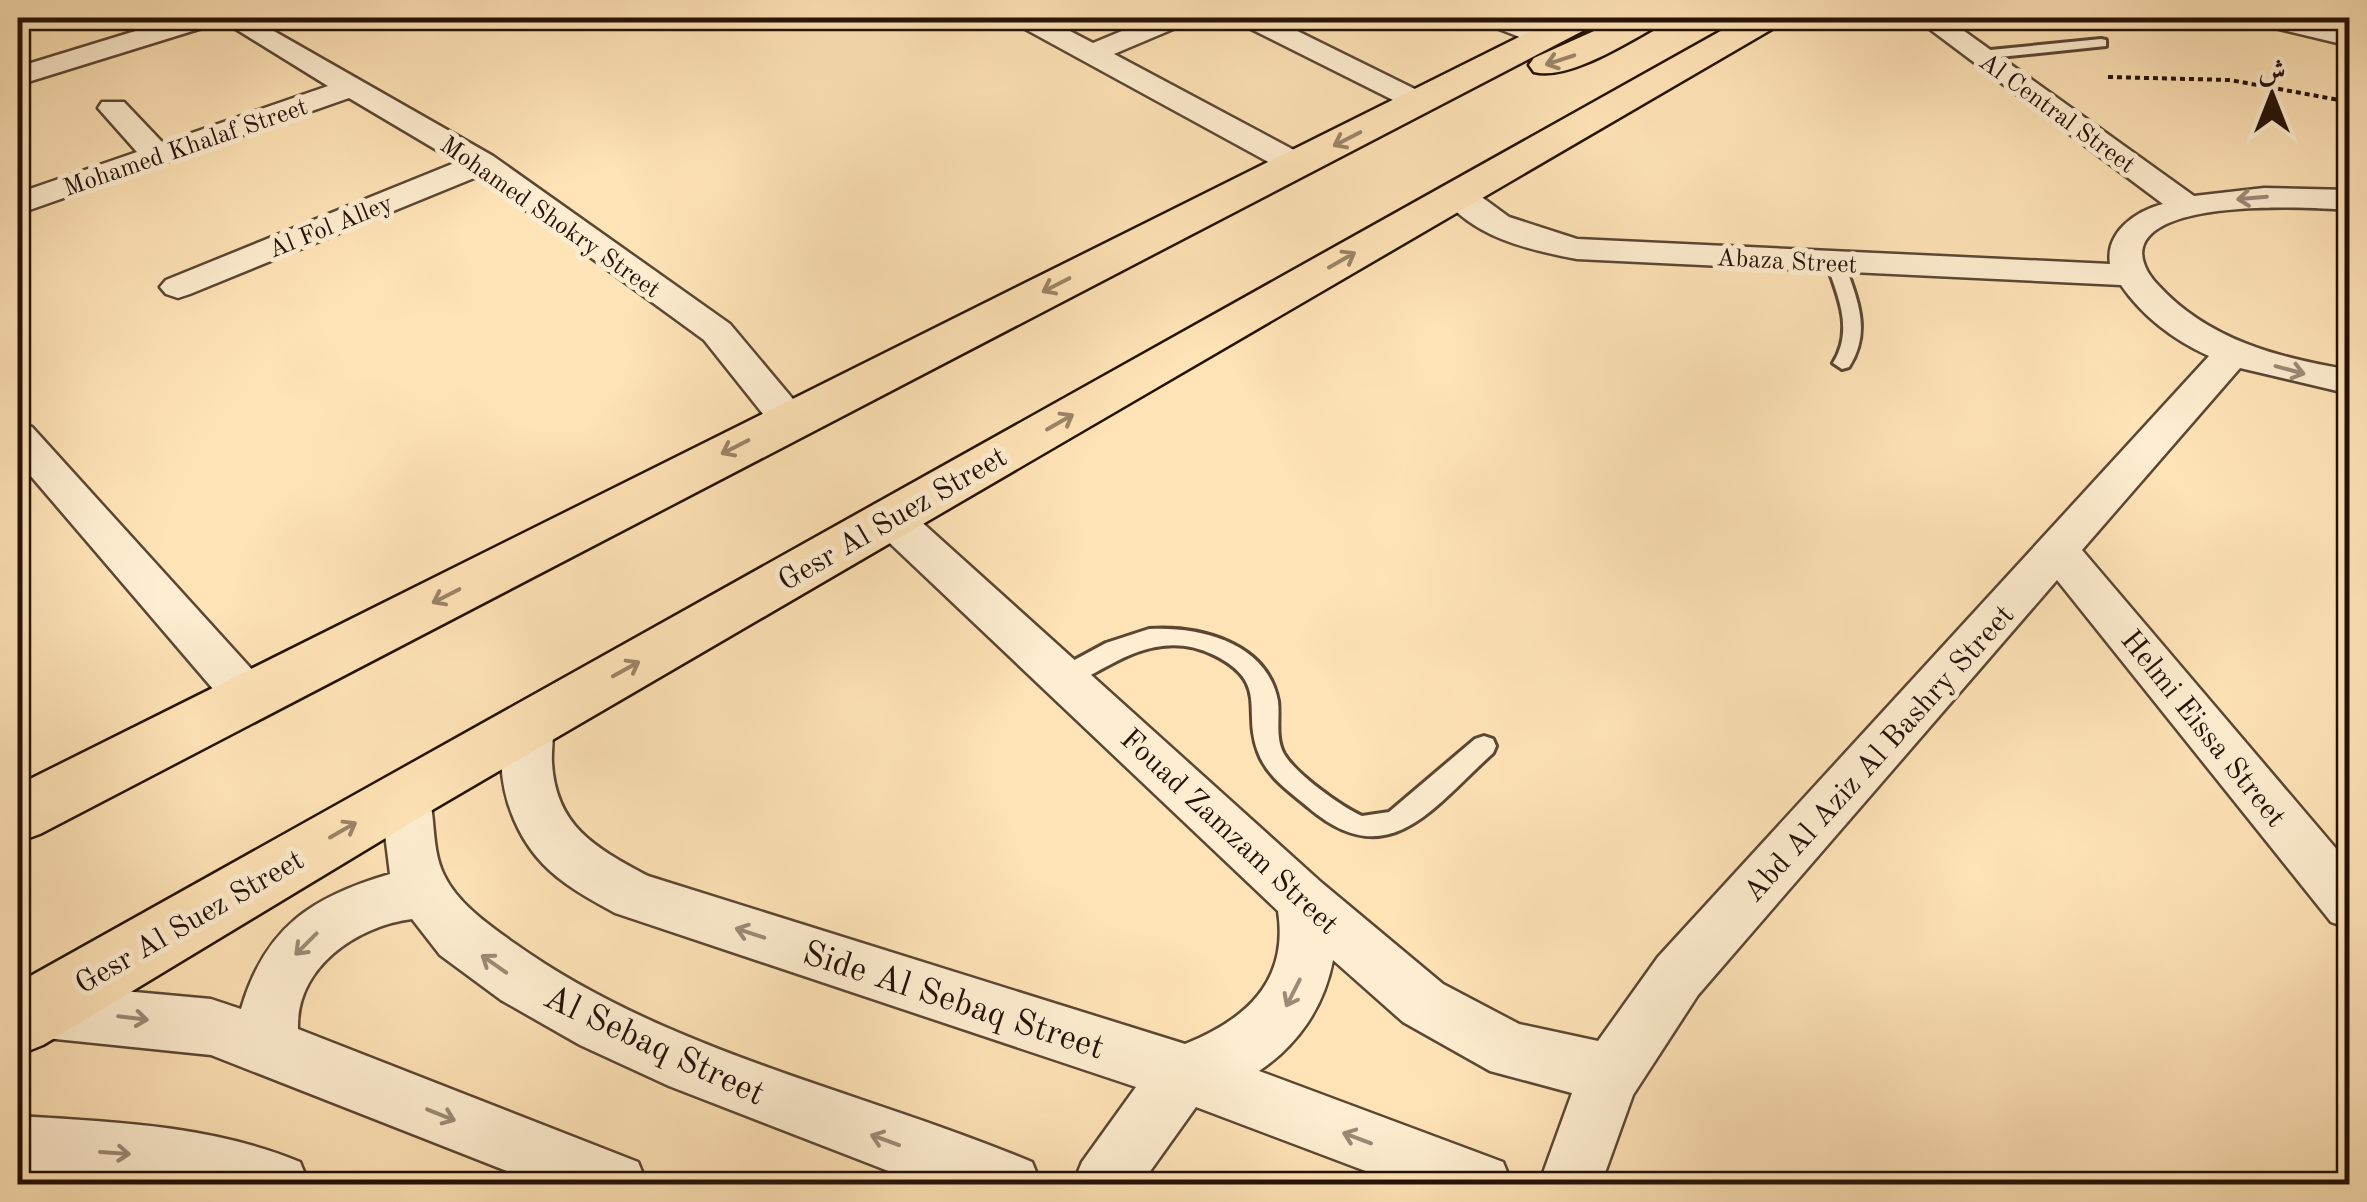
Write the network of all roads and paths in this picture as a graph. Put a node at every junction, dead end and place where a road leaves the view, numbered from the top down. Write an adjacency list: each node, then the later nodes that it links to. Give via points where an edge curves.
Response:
1 (205, 18): 18 (street)
2 (232, 18): 21 (street, Mohamed Shokry Street)
3 (1026, 18): 16 (street)
4 (1175, 18): 16 (street)
5 (1251, 18): 22 (street)
6 (1496, 18): 13 (street)
7 (1582, 18): 13 (main road)
8 (1647, 18): 19 (main road, one-way to 19, via 1552,64)
9 (1710, 18): 25 (main road, via 1602,84)
10 (1766, 18): 25 (main road, Gesr Al Suez Street)
11 (1929, 18): 17 (street, Al Central Street)
12 (2268, 18): 14 (street)
13 (1544, 38): 19 (main road)
14 (2350, 38)
15 (2101, 43): 17 (lane)
16 (1092, 53): 28 (street)
17 (1980, 55): 32 (street, Al Central Street)
18 (18, 76)
19 (1465, 78): 22 (main road)
20 (2106, 78): 23 (path, via 2246,81)
21 (352, 87): 26 (street, Mohamed Khalaf Street); 27 (street, Mohamed Shokry Street)
22 (1420, 102): 28 (main road, one-way to 28)
23 (2350, 102)
24 (112, 108): 26 (street)
25 (1573, 127): 29 (main road, Gesr Al Suez Street)
26 (157, 156): 31 (street, Mohamed Khalaf Street)
27 (482, 163): 35 (street, Al Fol Alley); 39 (street, Mohamed Shokry Street, via 717,332)
28 (1296, 164): 39 (main road, one-way to 39)
29 (1457, 194): 33 (street, Abaza Street, via 1514,232 1577,250); 41 (main road, Gesr Al Suez Street, one-way to 29)
30 (2350, 200): 32 (street, one-way to 32, via 2271,197)
31 (18, 204)
32 (2188, 207): 34 (street, via 2134,232 2126,244)
33 (1835, 262): 34 (street, Abaza Street); 37 (lane, via 1855,332)
34 (2131, 276): 36 (street, via 2179,322)
35 (178, 287)
36 (2234, 351): 38 (street, one-way to 38); 42 (street, Abd Al Aziz Al Bashry Street)
37 (1842, 364)
38 (2350, 382)
39 (790, 420): 44 (main road, one-way to 44)
40 (27, 461): 44 (street)
41 (891, 519): 43 (street, Fouad Zamzam Street); 45 (main road, Gesr Al Suez Street, one-way to 41)
42 (2058, 550): 51 (street, Helmi Eissa Street); 54 (street, Abd Al Aziz Al Bashry Street, via 1678,976)
43 (1064, 677): 46 (lane, via 1145,639 1195,639 1226,650 1265,694 1273,759 1336,816 1364,829 1403,819); 50 (street, Fouad Zamzam Street)
44 (248, 697): 48 (main road)
45 (530, 723): 47 (main road, Gesr Al Suez Street); 55 (street, Side Al Sebaq Street, one-way to 45, via 634,896 580,868 544,827 530,794)
46 (1484, 746)
47 (405, 794): 49 (street, Al Sebaq Street); 52 (main road, Gesr Al Suez Street, one-way to 47)
48 (18, 815)
49 (424, 893): 53 (street, one-way to 53, via 398,894 344,914 298,951 270,999); 59 (street, Al Sebaq Street, one-way to 49, via 788,1106 548,998 460,938)
50 (1303, 900): 54 (street, Fouad Zamzam Street, via 1451,1021 1511,1051); 55 (street, one-way to 55, via 1306,964 1288,1006 1256,1040)
51 (2350, 905)
52 (27, 1015): 53 (street, one-way to 53, via 211,1027)
53 (269, 1046): 57 (street, one-way to 57)
54 (1610, 1073): 62 (street, Abd Al Aziz Al Bashry Street)
55 (1186, 1074): 60 (street); 61 (street, Side Al Sebaq Street, one-way to 55)
56 (18, 1148): 58 (street, one-way to 58, via 167,1157)
57 (586, 1179)
58 (278, 1184)
59 (1010, 1184)
60 (1104, 1184)
61 (1481, 1184)
62 (1570, 1184)

